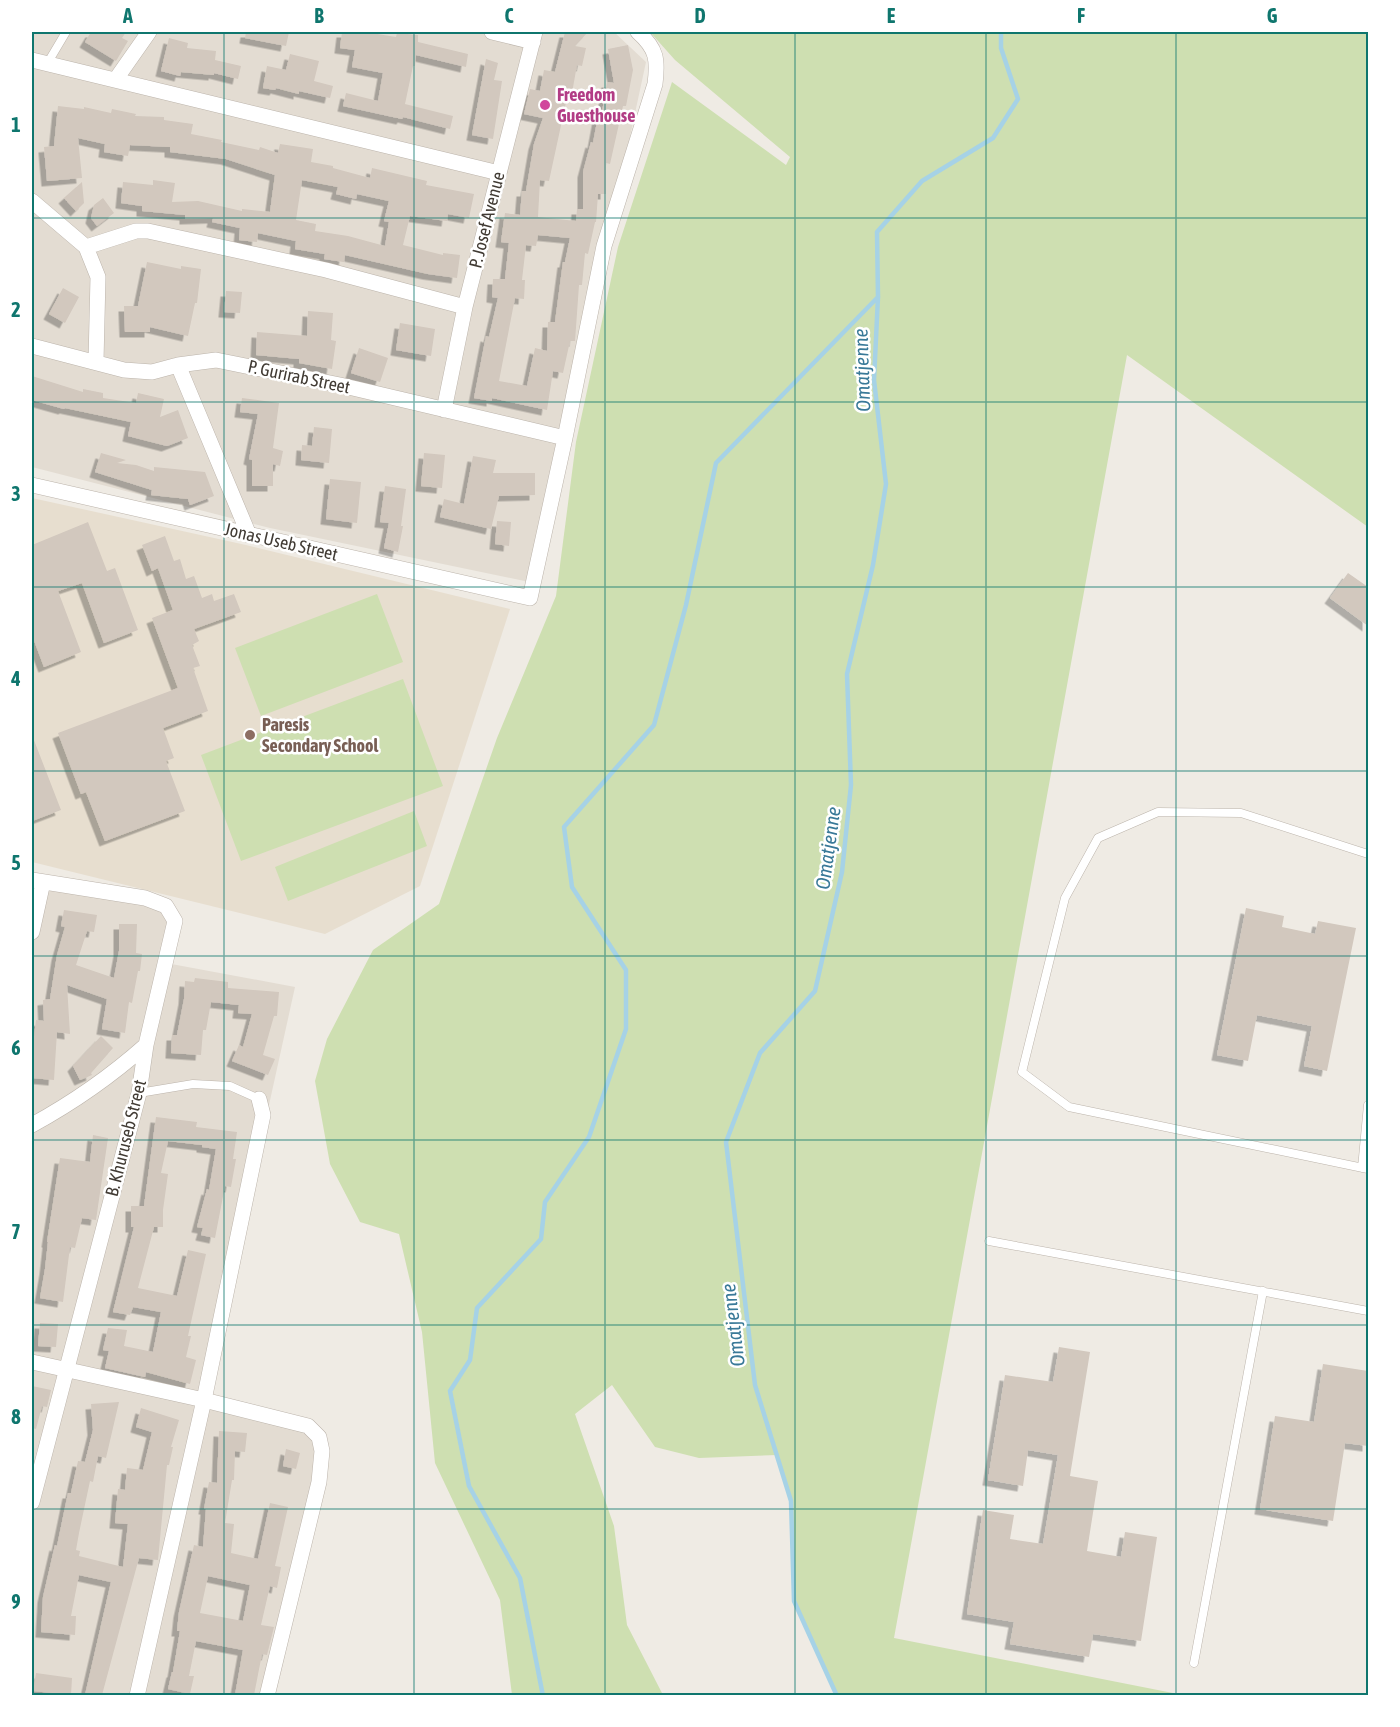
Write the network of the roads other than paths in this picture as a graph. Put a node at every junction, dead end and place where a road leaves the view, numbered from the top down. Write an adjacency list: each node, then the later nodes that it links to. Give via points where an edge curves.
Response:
1 (66, 32): 7 (lane)
2 (149, 32): 8 (street)
3 (492, 32): 5 (street)
4 (638, 32): 17 (street, via 658,61 655,84 604,246)
5 (534, 37): 9 (street, P. Josef Avenue)
6 (32, 60): 7 (street)
7 (47, 64): 8 (street)
8 (116, 79): 9 (street)
9 (499, 173): 12 (street, P. Josef Avenue)
10 (32, 201): 11 (street)
11 (86, 247): 12 (street, via 148,231 326,270); 14 (street, via 98,277)
12 (465, 307): 16 (street, P. Josef Avenue)
13 (32, 346): 14 (street, P. Gurirab Street)
14 (96, 361): 15 (street, P. Gurirab Street, via 124,370 152,372)
15 (178, 365): 16 (street, P. Gurirab Street, via 216,360); 19 (street)
16 (444, 410): 17 (street, P. Gurirab Street)
17 (565, 438): 19 (street, Jonas Useb Street, via 530,598)
18 (32, 485): 19 (street, Jonas Useb Street)
19 (249, 535)
20 (1368, 854): 28 (lane, via 1241,813 1158,812 1098,838 1065,898 1022,1072 1069,1107)
21 (37, 881): 22 (street); 23 (street, B. Khuruseb Street, via 145,898 166,906 175,921)
22 (32, 932)
23 (146, 1045): 24 (street, B. Khuruseb Street); 27 (street, via 116,1073)
24 (139, 1093): 25 (lane, via 193,1084 230,1086); 33 (street, B. Khuruseb Street)
25 (260, 1100): 34 (street, via 263,1115)
26 (1368, 1105): 28 (lane)
27 (32, 1125)
28 (1365, 1168)
29 (989, 1241): 30 (lane)
30 (1263, 1291): 31 (lane); 36 (lane)
31 (1368, 1311)
32 (32, 1362): 33 (street)
33 (67, 1370): 34 (street); 35 (street, B. Khuruseb Street)
34 (204, 1400): 37 (street); 38 (street, via 308,1426 319,1437 322,1451 319,1482)
35 (32, 1502)
36 (1194, 1663)
37 (137, 1695)
38 (267, 1695)

